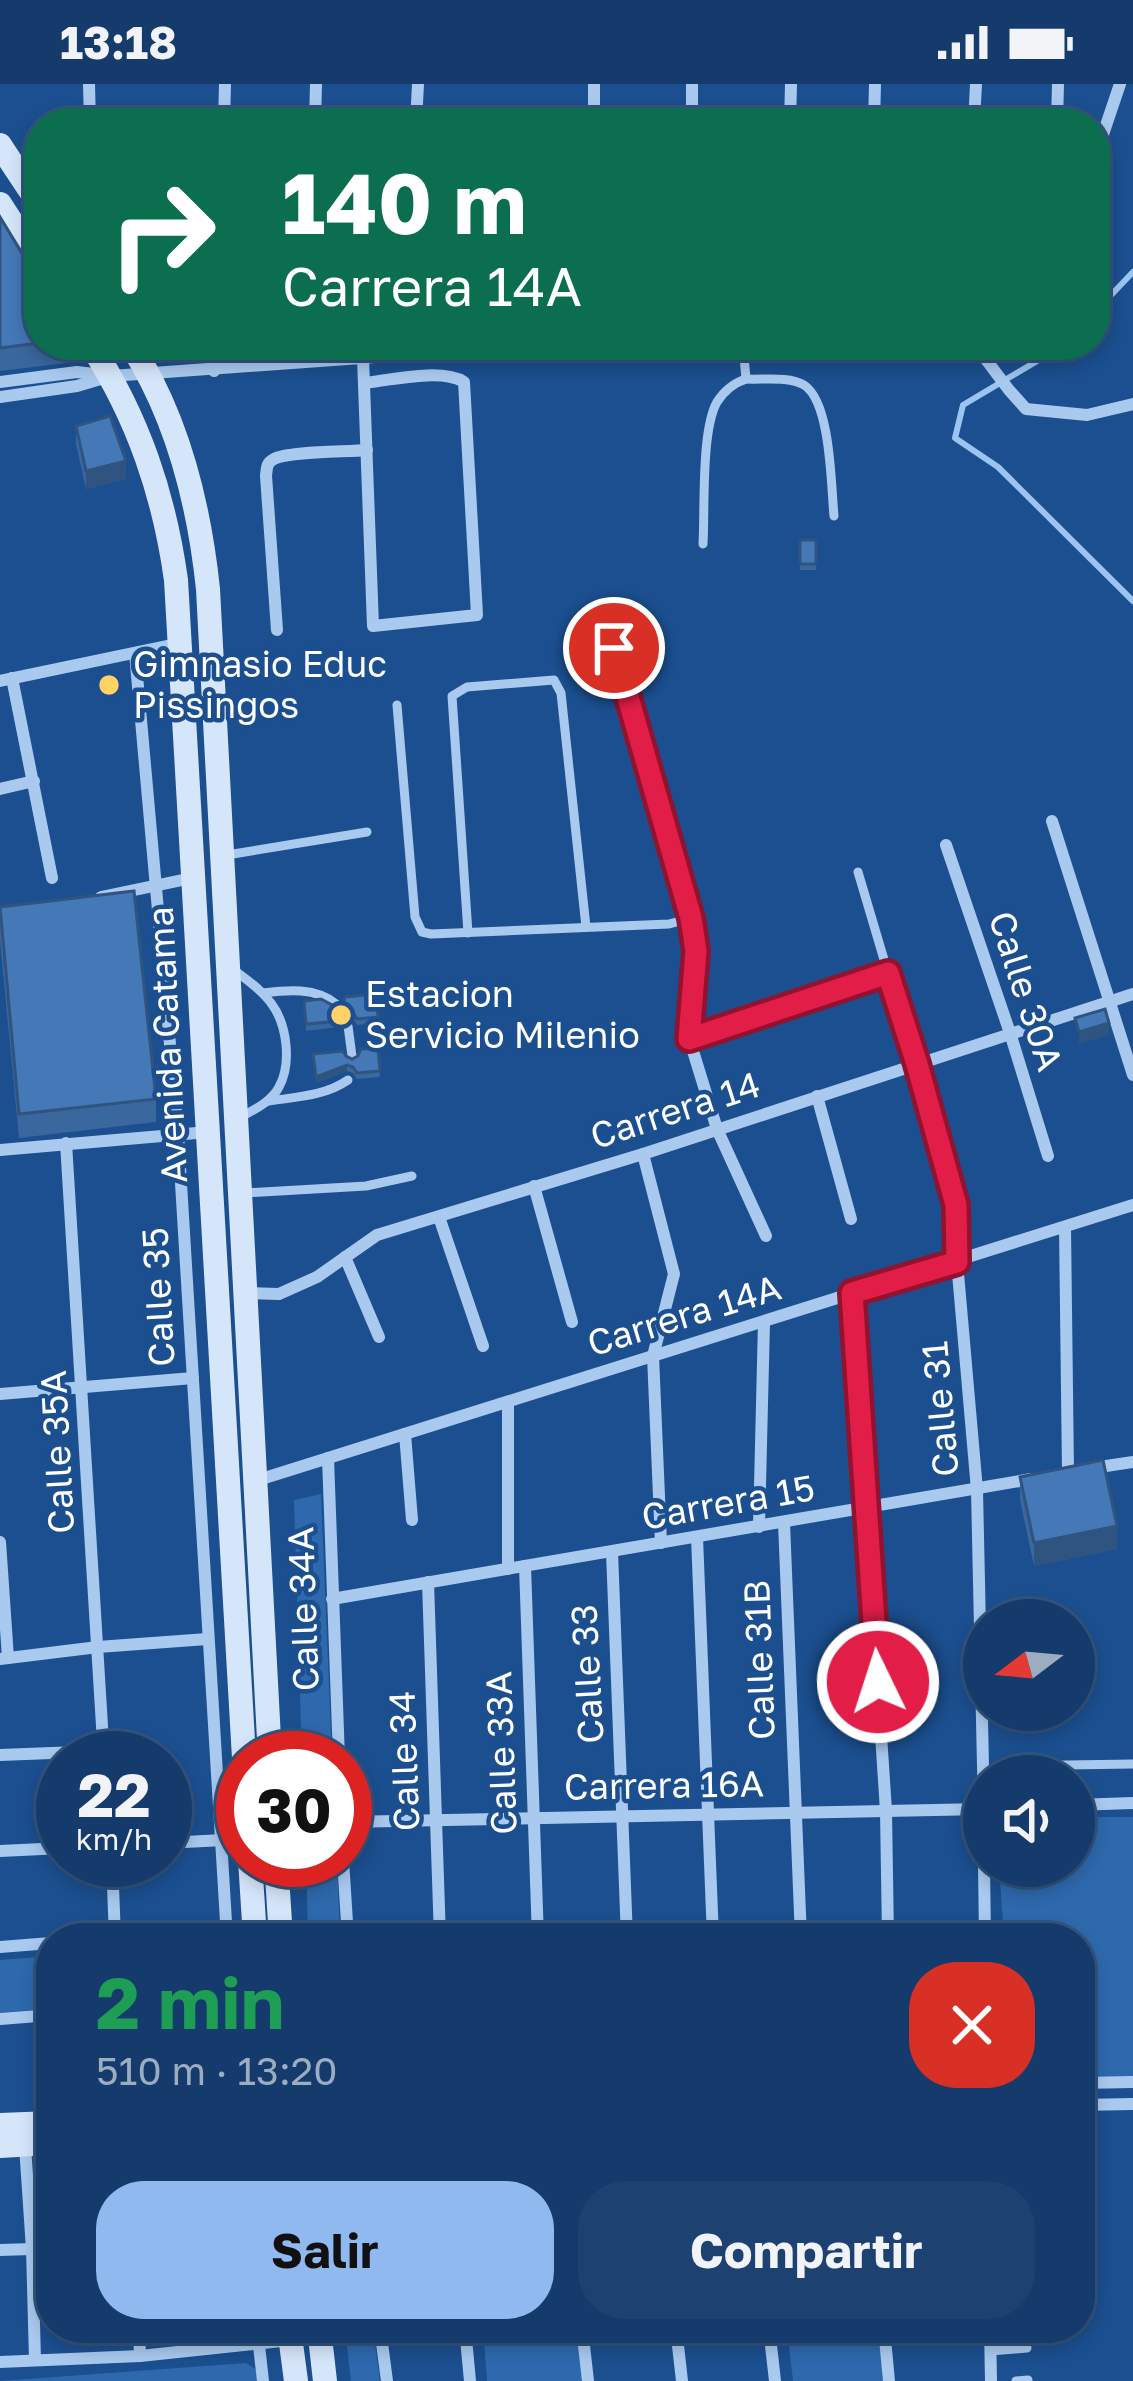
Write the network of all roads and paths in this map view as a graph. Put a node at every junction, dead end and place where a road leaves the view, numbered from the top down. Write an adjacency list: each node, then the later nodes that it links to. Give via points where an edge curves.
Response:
1 (1120, 84): 2 (street)
2 (1110, 114)
3 (0, 145): 4 (main road)
4 (24, 181)
5 (0, 203): 6 (main road)
6 (24, 241)
7 (101, 360): 17 (main road, Avenida Catama)
8 (141, 360): 16 (main road, Avenida Catama)
9 (214, 360): 15 (street)
10 (334, 360): 14 (street)
11 (363, 360): 20 (street)
12 (744, 360): 18 (lane)
13 (987, 360): 22 (street, via 1026,409 1087,415)
14 (305, 362): 15 (street)
15 (214, 370): 16 (street)
16 (150, 374): 17 (street); 37 (main road, Avenida Catama, via 181,453 204,554)
17 (111, 376): 19 (street); 21 (street); 27 (main road, Avenida Catama, via 165,516)
18 (746, 380): 24 (lane, via 801,383 813,394 823,414); 25 (lane, via 717,403 709,430)
19 (0, 382)
20 (364, 383): 23 (street); 23 (street, via 436,376 464,382 477,615 373,626)
21 (0, 397)
22 (1133, 404)
23 (367, 450): 26 (street, via 289,456 268,466)
24 (835, 516)
25 (703, 544)
26 (277, 630)
27 (181, 643): 29 (street); 40 (main road, Avenida Catama)
28 (614, 648): 43 (street)
29 (135, 653): 30 (street); 41 (street, Calle 35)
30 (6, 680): 32 (street)
31 (397, 705): 45 (lane, via 418,926 431,934)
32 (34, 782): 33 (street); 39 (street)
33 (0, 789)
34 (1052, 821): 50 (street)
35 (367, 832): 37 (lane)
36 (946, 845): 53 (street, Calle 30A)
37 (222, 856): 46 (main road, Avenida Catama)
38 (858, 872): 47 (lane, Calle 31)
39 (52, 878)
40 (194, 878): 41 (street); 63 (main road, Avenida Catama)
41 (156, 885): 42 (street); 64 (street, Calle 35)
42 (89, 899)
43 (691, 918): 44 (lane); 54 (street)
44 (586, 927): 45 (lane); 45 (lane, via 554,680 467,686 452,696)
45 (467, 933)
46 (226, 965): 48 (lane); 61 (main road, Avenida Catama)
47 (888, 973): 54 (street); 56 (street, Calle 31)
48 (262, 993): 51 (lane, via 315,993); 60 (lane, via 283,1026 286,1049 280,1087)
49 (1133, 994): 50 (street, Carrera 14)
50 (1110, 1002): 53 (street, Carrera 14); 57 (street)
51 (335, 1004)
52 (348, 1026): 55 (lane)
53 (1010, 1033): 56 (street, Carrera 14); 68 (street, Calle 30A)
54 (689, 1039): 62 (street)
55 (352, 1056)
56 (917, 1064): 59 (street, Carrera 14); 78 (street, Calle 31, via 956,1205)
57 (1133, 1075)
58 (348, 1080): 60 (lane)
59 (817, 1096): 62 (street, Carrera 14); 74 (street)
60 (268, 1101): 61 (lane)
61 (236, 1119): 71 (main road, Avenida Catama)
62 (717, 1129): 67 (street, Carrera 14); 76 (street)
63 (208, 1132): 64 (street); 112 (main road, Avenida Catama)
64 (178, 1134): 65 (street); 86 (street, Calle 35)
65 (66, 1143): 66 (street); 87 (street, Calle 35A)
66 (0, 1150)
67 (643, 1154): 70 (street, Carrera 14); 85 (street, via 674,1274)
68 (1048, 1156)
69 (412, 1176): 71 (lane)
70 (534, 1186): 73 (street, Carrera 14); 81 (street)
71 (239, 1193): 79 (main road, Avenida Catama)
72 (1133, 1205): 75 (street, Carrera 14A)
73 (439, 1216): 77 (street, Carrera 14, via 377,1235); 84 (street)
74 (851, 1220)
75 (1065, 1227): 78 (street, Carrera 14A); 93 (street)
76 (766, 1236)
77 (345, 1257): 79 (street, Carrera 14, via 279,1294); 83 (street)
78 (957, 1262): 80 (street, Carrera 14A); 95 (street, Calle 31)
79 (244, 1293): 94 (main road, Avenida Catama)
80 (852, 1293): 82 (street, Carrera 14A); 96 (street)
81 (572, 1322)
82 (764, 1322): 85 (street, Carrera 14A); 99 (street, Calle 31B)
83 (379, 1336)
84 (483, 1346)
85 (653, 1356): 89 (street, Carrera 14A); 102 (street)
86 (193, 1378): 87 (street); 108 (street, Calle 35)
87 (83, 1388): 88 (street); 109 (street, Calle 35A)
88 (0, 1394)
89 (508, 1402): 90 (street, Carrera 14A); 105 (street)
90 (405, 1434): 91 (street, Carrera 14A); 97 (street)
91 (328, 1458): 94 (street, Carrera 14A); 107 (street, Calle 34A)
92 (1133, 1462): 93 (street, Carrera 15)
93 (1068, 1472): 95 (street, Carrera 15)
94 (254, 1481): 113 (main road, Avenida Catama)
95 (976, 1490): 96 (street, Carrera 15); 117 (street, Calle 31)
96 (868, 1509): 98 (street, Carrera 15); 124 (street)
97 (412, 1520)
98 (784, 1523): 99 (street, Carrera 15); 125 (street, Calle 31B)
99 (759, 1527): 100 (street, Carrera 15)
100 (697, 1538): 102 (street, Carrera 15); 126 (street)
101 (0, 1542): 110 (street)
102 (661, 1544): 103 (street, Carrera 15)
103 (612, 1552): 104 (street, Carrera 15); 127 (street, Calle 33)
104 (524, 1566): 105 (street, Carrera 15); 128 (street, Calle 33A)
105 (508, 1569): 106 (street, Carrera 15)
106 (428, 1582): 107 (street, Carrera 15); 129 (street, Calle 34)
107 (332, 1599): 114 (street, Calle 34A)
108 (207, 1640): 109 (street); 120 (street, Calle 35)
109 (98, 1647): 110 (street); 111 (street, Calle 35A)
110 (4, 1658)
111 (103, 1731)
112 (242, 1731)
113 (268, 1731)
114 (338, 1731)
115 (0, 1755): 116 (street)
116 (36, 1755)
117 (983, 1755)
118 (1133, 1764): 119 (lane)
119 (1095, 1765)
120 (216, 1769)
121 (1133, 1803): 122 (street)
122 (1095, 1804)
123 (963, 1810): 124 (street, Carrera 16A)
124 (886, 1811): 125 (street, Carrera 16A); 149 (street)
125 (796, 1813): 126 (street, Carrera 16A); 148 (street, Calle 31B)
126 (708, 1814): 127 (street, Carrera 16A); 147 (street)
127 (624, 1816): 128 (street, Carrera 16A); 146 (street, Calle 33)
128 (534, 1818): 129 (street, Carrera 16A); 145 (street, Calle 33A)
129 (436, 1820): 130 (street, Carrera 16A); 144 (street, Calle 34)
130 (372, 1821)
131 (36, 1850): 132 (street)
132 (0, 1851)
133 (113, 1887): 139 (street)
134 (224, 1887): 140 (street, Calle 35)
135 (252, 1887): 141 (main road)
136 (277, 1887): 142 (main road)
137 (345, 1887): 143 (street)
138 (984, 1887): 150 (street)
139 (114, 1923)
140 (226, 1923)
141 (254, 1923)
142 (279, 1923)
143 (347, 1923)
144 (439, 1923)
145 (538, 1923)
146 (627, 1923)
147 (712, 1923)
148 (800, 1923)
149 (888, 1923)
150 (985, 1923)
151 (36, 1944): 152 (street)
152 (0, 1948)
153 (36, 2016): 154 (street)
154 (0, 2019)
155 (1133, 2082): 156 (street)
156 (1095, 2083)
157 (1133, 2104): 158 (street)
158 (1095, 2105)
159 (36, 2124): 160 (main road)
160 (0, 2125)
161 (12, 2145): 162 (street)
162 (32, 2249): 163 (street); 179 (street)
163 (0, 2250)
164 (140, 2343): 178 (street)
165 (262, 2343): 175 (street)
166 (291, 2343): 183 (main road)
167 (321, 2343): 184 (main road)
168 (382, 2343): 185 (street)
169 (466, 2343): 186 (street)
170 (584, 2343): 187 (street)
171 (678, 2343): 188 (street)
172 (771, 2343): 189 (street)
173 (885, 2343): 190 (street)
174 (990, 2343): 177 (street)
175 (259, 2344): 178 (street); 182 (street)
176 (1027, 2348): 177 (lane)
177 (990, 2351): 191 (street)
178 (140, 2356): 179 (street)
179 (35, 2360): 180 (street)
180 (0, 2362)
181 (1028, 2380): 192 (lane)
182 (263, 2381)
183 (296, 2381)
184 (325, 2381)
185 (387, 2381)
186 (470, 2381)
187 (588, 2381)
188 (682, 2381)
189 (775, 2381)
190 (889, 2381)
191 (992, 2381)
192 (1016, 2381)

